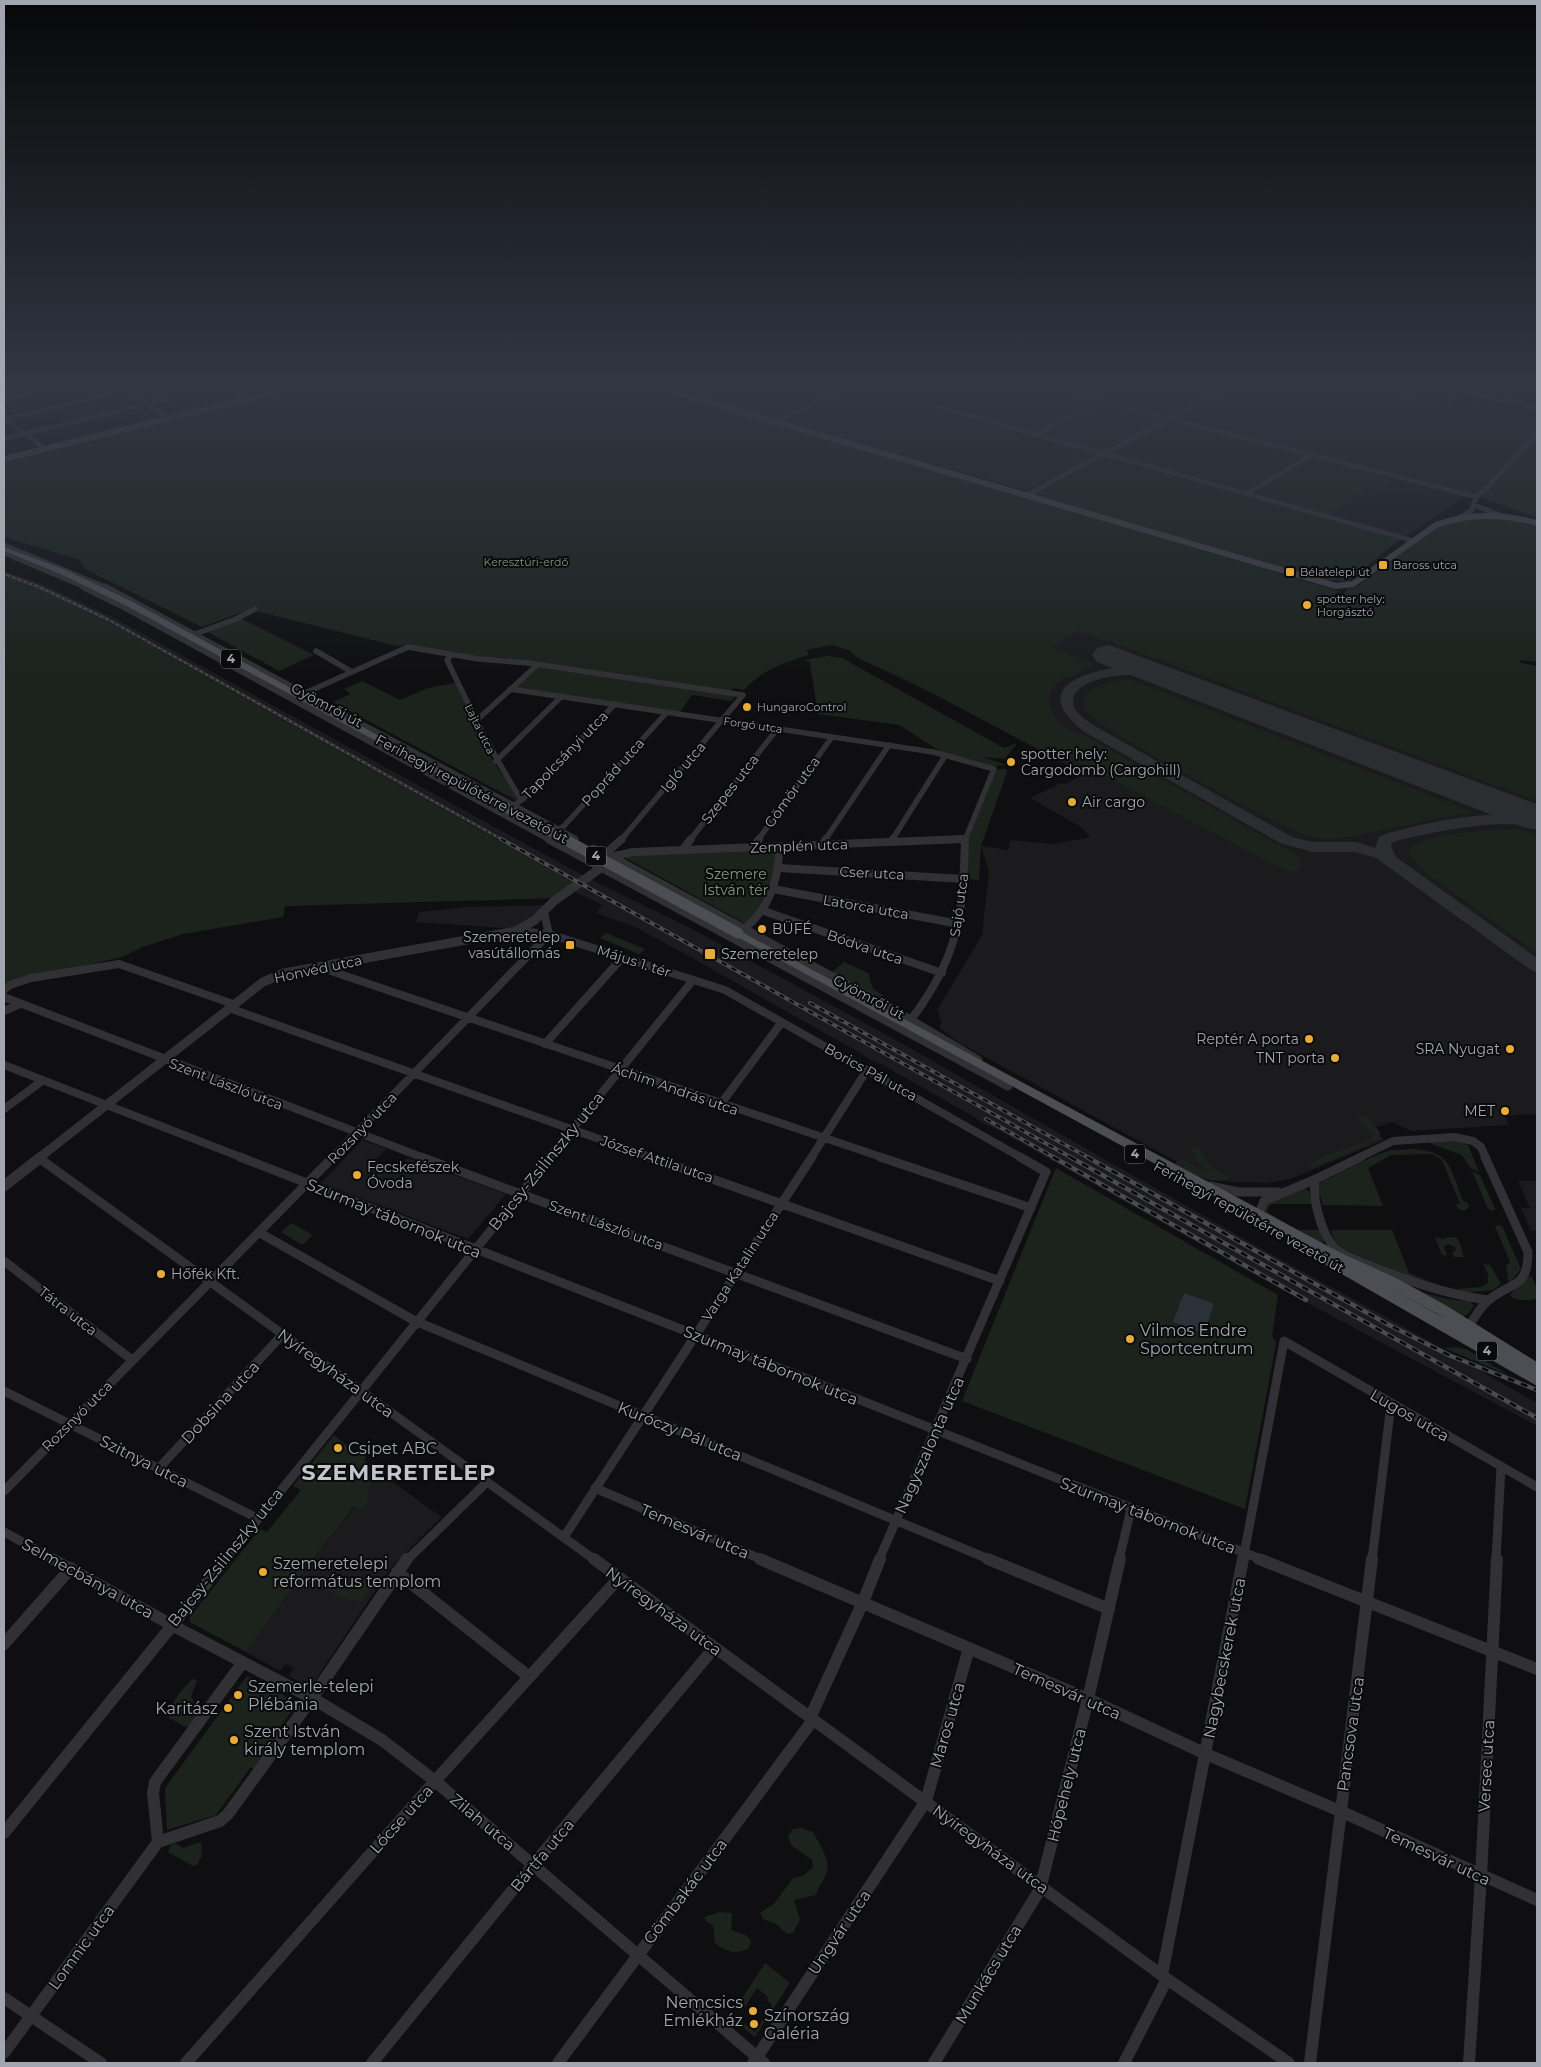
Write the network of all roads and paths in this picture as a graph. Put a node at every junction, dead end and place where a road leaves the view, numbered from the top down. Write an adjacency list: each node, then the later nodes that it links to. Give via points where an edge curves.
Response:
1 (994, 485): 8 (main road)
2 (1044, 485): 8 (street)
3 (1215, 485): 7 (street)
4 (1260, 485): 7 (street)
5 (1431, 485): 9 (street)
6 (1489, 485): 9 (street)
7 (1246, 494): 15 (street)
8 (1026, 495): 15 (main road, via 1331,586 1353,584)
9 (1476, 497): 10 (street)
10 (1474, 505): 11 (street); 12 (street); 13 (street, via 1468,514)
11 (1482, 516): 12 (main road); 13 (main road)
12 (1504, 516): 14 (main road)
13 (1461, 517): 15 (main road, via 1436,525)
14 (1537, 523)
15 (1414, 541)
16 (4, 545): 20 (street, Gyömrői út, via 87,578)
17 (4, 549): 58 (main road, Ferihegyi repülőtérre vezető út / 4, bridge, via 63,572 130,604)
18 (4, 553): 51 (street, Gyömrői út, via 121,604 580,856)
19 (255, 609): 20 (street)
20 (195, 634): 26 (street, Gyömrői út)
21 (316, 651): 24 (street)
22 (450, 654): 23 (street); 24 (street, via 408,647); 31 (street, Lajta utca, via 447,660)
23 (537, 665): 25 (street); 30 (street, Igló utca, via 743,695)
24 (352, 672): 26 (street)
25 (510, 689): 27 (street, Forgó utca); 31 (street)
26 (305, 693): 38 (street, Gyömrői út)
27 (562, 696): 28 (street, Forgó utca); 36 (street)
28 (614, 704): 29 (street, Forgó utca); 37 (street, Tapolcsányi utca)
29 (667, 712): 30 (street, Forgó utca); 39 (street, Poprád utca)
30 (722, 720): 32 (street, Forgó utca); 44 (street, Igló utca)
31 (476, 721): 36 (street, Lajta utca)
32 (778, 728): 33 (street, Forgó utca); 46 (street, Szepes utca)
33 (832, 737): 34 (street, Forgó utca); 45 (street, Gömör utca)
34 (889, 745): 35 (street, Forgó utca); 42 (street)
35 (944, 756): 40 (street, Forgó utca, via 994,769); 41 (street)
36 (496, 761): 37 (street, Lajta utca)
37 (523, 799): 38 (street, Tapolcsányi utca)
38 (514, 805): 39 (street, Gyömrői út)
39 (558, 830): 48 (street, Gyömrői út)
40 (965, 839): 41 (street, Zemplén utca); 52 (street, Sajó utca)
41 (891, 842): 42 (street, Zemplén utca)
42 (822, 845): 43 (street, Zemplén utca)
43 (779, 847): 45 (street, Zemplén utca); 50 (street)
44 (615, 848): 47 (street, Zemplén utca); 48 (street, Igló utca); 49 (street, Igló utca)
45 (752, 848): 46 (street, Zemplén utca)
46 (682, 850): 47 (street, Zemplén utca)
47 (633, 852): 49 (street, Zemplén utca)
48 (604, 854): 49 (street, Gyömrői út); 51 (street, Honvéd utca)
49 (614, 857): 51 (street, Honvéd utca); 58 (street, Gyömrői út)
50 (779, 868): 52 (street, Cser utca); 53 (street)
51 (598, 869): 55 (street, Honvéd utca); 79 (street, Gyömrői út)
52 (964, 879): 56 (street, Sajó utca)
53 (773, 889): 54 (street); 56 (street, Latorca utca)
54 (761, 910): 58 (street); 62 (street, Bódva utca)
55 (544, 912): 57 (street, Honvéd utca); 59 (street)
56 (959, 924): 62 (street, Sajó utca)
57 (516, 931): 59 (street); 61 (street, Honvéd utca)
58 (740, 932): 70 (street, Gyömrői út); 79 (main road, Ferihegyi repülőtérre vezető út / 4)
59 (549, 934): 60 (street, Május 1. tér); 69 (street, Rozsnyó utca)
60 (622, 958): 63 (street, Május 1. tér); 72 (street)
61 (319, 967): 67 (street, Honvéd utca, via 274,976); 69 (street, Áchim András utca)
62 (942, 973): 70 (street, Sajó utca)
63 (693, 980): 71 (street, Borics Pál utca, via 725,990); 75 (street, Bajcsy-Zsilinszky utca)
64 (4, 990): 67 (street, József Attila utca, via 31,978 119,964)
65 (4, 997): 66 (street)
66 (20, 1004): 68 (street); 73 (street, Szent László utca)
67 (231, 1006): 73 (street, Honvéd utca); 77 (street, József Attila utca)
68 (4, 1011)
69 (468, 1018): 72 (street, Áchim András utca); 77 (street, Rozsnyó utca)
70 (910, 1020): 79 (street, Gyömrői út)
71 (782, 1022): 76 (street, Borics Pál utca); 80 (street)
72 (545, 1044): 75 (street, Áchim András utca)
73 (164, 1060): 81 (street, Honvéd utca); 84 (street, Szent László utca)
74 (4, 1065): 78 (street, Szurmay tábornok utca)
75 (620, 1070): 80 (street, Áchim András utca); 83 (street, Bajcsy-Zsilinszky utca)
76 (867, 1070): 85 (street, Varga Katalin utca); 87 (street, Borics Pál utca)
77 (414, 1074): 83 (street, József Attila utca); 84 (street, Rozsnyó utca)
78 (42, 1080): 81 (street, Szurmay tábornok utca); 82 (street)
79 (1011, 1083): 90 (main road, Ferihegyi repülőtérre vezető út / 4); 96 (main road, Ferihegyi repülőtérre vezető út / 4)
80 (720, 1105): 85 (street, Áchim András utca)
81 (106, 1106): 86 (street, Honvéd utca); 89 (street, Szurmay tábornok utca)
82 (4, 1109)
83 (572, 1130): 93 (street, Bajcsy-Zsilinszky utca); 94 (street, József Attila utca)
84 (356, 1133): 89 (street, Rozsnyó utca); 93 (street, Szent László utca)
85 (824, 1139): 94 (street, Varga Katalin utca); 95 (street, Áchim András utca)
86 (39, 1158): 91 (street, Honvéd utca); 102 (street, Nyíregyháza utca)
87 (1046, 1172): 95 (street, Nagyszalonta utca)
88 (1316, 1179): 92 (street); 103 (street, via 1312,1191 1320,1217 1328,1238 1340,1252 1421,1287 1457,1297); 103 (street, via 1393,1141 1454,1137 1478,1144 1528,1252 1529,1267 1522,1281)
89 (308, 1183): 97 (street, Rozsnyó utca); 98 (street, Szurmay tábornok utca)
90 (1200, 1183): 92 (street, via 1239,1192); 96 (main road, Ferihegyi repülőtérre vezető út / 4)
91 (4, 1186)
92 (1282, 1192): 96 (street, via 1264,1201)
93 (521, 1193): 98 (street, Bajcsy-Zsilinszky utca); 100 (street, Szent László utca)
94 (781, 1202): 100 (street, Varga Katalin utca); 101 (street, József Attila utca)
95 (1031, 1208): 101 (street, Nagyszalonta utca)
96 (1260, 1218): 105 (main road, Ferihegyi repülőtérre vezető út / 4); 106 (main road, Ferihegyi repülőtérre vezető út / 4, via 1391,1282)
97 (260, 1233): 102 (street, Rozsnyó utca); 104 (street, Kuróczy Pál utca)
98 (474, 1250): 104 (street, Bajcsy-Zsilinszky utca); 108 (street, Szurmay tábornok utca)
99 (4, 1261): 111 (street, Tátra utca)
100 (735, 1273): 108 (street, Varga Katalin utca); 110 (street, Szent László utca)
101 (1000, 1281): 110 (street, Nagyszalonta utca)
102 (213, 1282): 107 (street, Nyíregyháza utca); 111 (street, Rozsnyó utca)
103 (1488, 1300): 106 (street)
104 (415, 1321): 115 (street, Bajcsy-Zsilinszky utca); 117 (street, Kuróczy Pál utca)
105 (1438, 1321): 106 (street); 113 (main road, Ferihegyi repülőtérre vezető út / 4)
106 (1468, 1326): 112 (main road, Ferihegyi repülőtérre vezető út / 4)
107 (282, 1335): 115 (street, Nyíregyháza utca); 120 (street, Dobsina utca)
108 (696, 1335): 117 (street, Varga Katalin utca); 119 (street, Szurmay tábornok utca)
109 (1284, 1342): 116 (street, Lugos utca); 131 (street, Nagybecskerek utca)
110 (967, 1359): 119 (street, Nagyszalonta utca)
111 (132, 1360): 118 (street, Rozsnyó utca)
112 (1537, 1369)
113 (1537, 1380)
114 (4, 1391): 118 (street, Szitnya utca)
115 (360, 1391): 122 (street, Nyíregyháza utca); 127 (street, Bajcsy-Zsilinszky utca)
116 (1391, 1404): 121 (street, Lugos utca); 136 (street, Pancsova utca)
117 (642, 1415): 124 (street, Varga Katalin utca); 128 (street, Kuróczy Pál utca)
118 (69, 1423): 120 (street, Szitnya utca); 125 (street, Rozsnyó utca)
119 (934, 1430): 126 (street, Szurmay tábornok utca); 128 (street, Nagyszalonta utca)
120 (158, 1468): 127 (street, Szitnya utca)
121 (1501, 1468): 123 (street, Lugos utca); 142 (street, Versec utca)
122 (487, 1482): 130 (street, Nyíregyháza utca); 133 (street, via 410,1555)
123 (1537, 1487)
124 (595, 1488): 130 (street, Varga Katalin utca); 135 (street, Temesvár utca)
125 (4, 1491)
126 (1131, 1509): 131 (street, Szurmay tábornok utca); 137 (street, Hópehely utca)
127 (257, 1518): 138 (street, Bajcsy-Zsilinszky utca)
128 (895, 1520): 135 (street, Nagyszalonta utca); 137 (street, Kuróczy Pál utca)
129 (4, 1532): 132 (street, Selmecbánya utca)
130 (564, 1536): 134 (street, Nyíregyháza utca)
131 (1244, 1552): 136 (street, Szurmay tábornok utca); 149 (street, Nagybecskerek utca)
132 (71, 1568): 138 (street, Selmecbánya utca); 139 (street)
133 (397, 1572): 145 (street); 146 (street)
134 (619, 1578): 140 (street, Nyíregyháza utca); 145 (street, Lőcse utca)
135 (863, 1602): 141 (street, Temesvár utca); 148 (street, Nagyszalonta utca)
136 (1368, 1602): 142 (street, Szurmay tábornok utca); 152 (street, Pancsova utca)
137 (1109, 1609): 147 (street, Hópehely utca)
138 (171, 1624): 143 (street, Zilah utca); 153 (street, Bajcsy-Zsilinszky utca)
139 (4, 1644)
140 (714, 1648): 148 (street, Nyíregyháza utca); 155 (street, Bártfa utca)
141 (969, 1648): 147 (street, Temesvár utca); 151 (street, Maros utca)
142 (1491, 1651): 144 (street, Szurmay tábornok utca); 156 (street, Versec utca)
143 (243, 1662): 146 (street, Zilah utca); 154 (street, via 154,1782)
144 (1537, 1669)
145 (528, 1676): 150 (street, Lőcse utca)
146 (312, 1698): 150 (street, Zilah utca, via 382,1740); 154 (street, via 228,1814 220,1821)
147 (1088, 1699): 149 (street, Temesvár utca); 157 (street, Hópehely utca)
148 (812, 1719): 151 (street, Nyíregyháza utca); 159 (street, Gömbakác utca)
149 (1206, 1754): 152 (street, Temesvár utca); 160 (street, Nagybecskerek utca)
150 (435, 1781): 155 (street, Zilah utca); 166 (street, Lőcse utca)
151 (926, 1801): 157 (street, Nyíregyháza utca); 164 (street, Ungvár utca)
152 (1340, 1811): 156 (street, Temesvár utca); 172 (street, Pancsova utca)
153 (4, 1833)
154 (158, 1842): 162 (street, Lomnic utca)
155 (533, 1865): 159 (street, Zilah utca); 167 (street, Bártfa utca)
156 (1481, 1876): 158 (street, Temesvár utca); 173 (street, Versec utca)
157 (1042, 1885): 160 (street, Nyíregyháza utca); 169 (street, Munkács utca)
158 (1537, 1900)
159 (638, 1954): 164 (street, Zilah utca); 168 (street, Gömbakác utca)
160 (1164, 1977): 170 (street, Nagybecskerek utca); 171 (street, Nyíregyháza utca)
161 (4, 1998): 162 (street)
162 (30, 2017): 163 (street, Lomnic utca); 165 (street)
163 (4, 2053)
164 (758, 2061)
165 (101, 2063)
166 (186, 2063)
167 (372, 2063)
168 (558, 2063)
169 (934, 2063)
170 (1124, 2063)
171 (1289, 2063)
172 (1310, 2063)
173 (1469, 2063)

